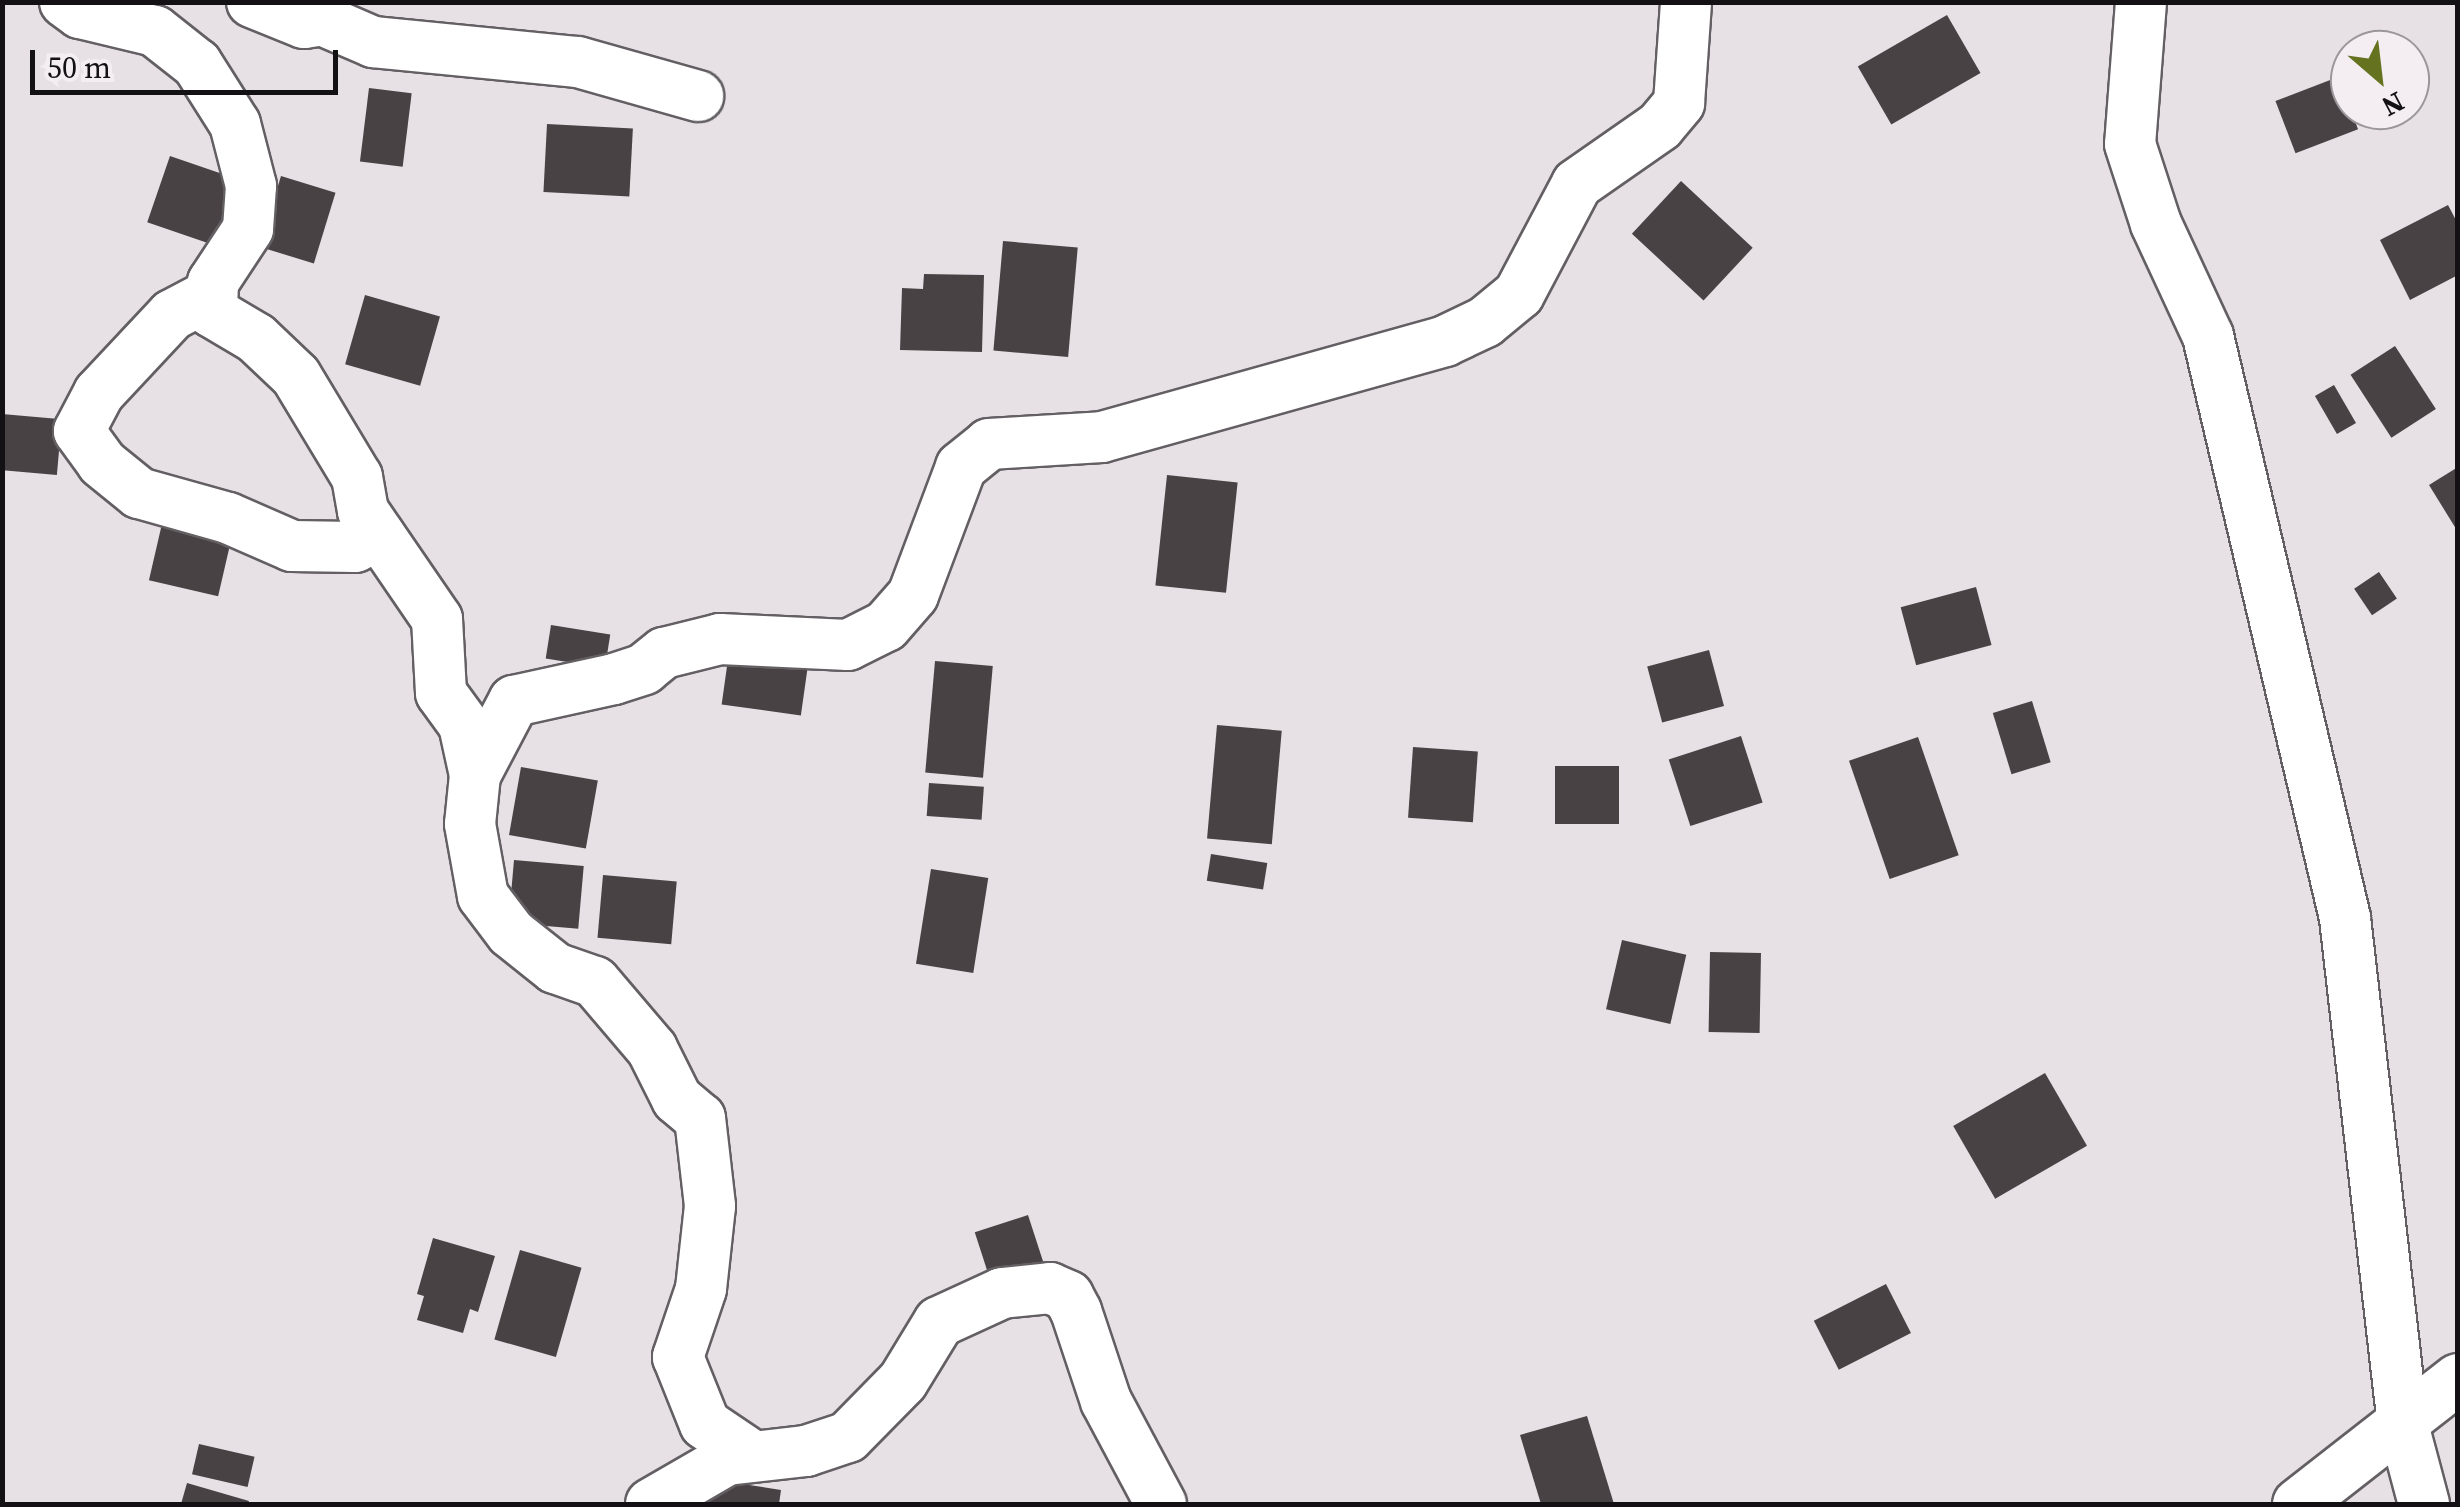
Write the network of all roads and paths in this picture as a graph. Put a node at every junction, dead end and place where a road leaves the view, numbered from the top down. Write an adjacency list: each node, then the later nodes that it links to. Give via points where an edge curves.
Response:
1 (65, 2): 7 (street, via 80,14 155,31 197,64 221,95 245,156 250,200 248,230 213,282)
2 (252, 2): 5 (street, via 304,23)
3 (1686, 2): 9 (street, via 1679,103 1660,126 1577,184 1518,294 1486,322 1445,341 1102,437 989,444 961,467 913,594 886,626 848,645 720,639 664,653 614,679 514,701)
4 (2141, 2): 11 (street, via 2130,144 2156,224 2208,336 2345,918)
5 (325, 11): 6 (street, via 374,42 578,62)
6 (698, 96)
7 (212, 294): 8 (street, via 212,312 256,338 296,376 357,477 363,511); 8 (street, via 172,315 99,392 79,430 102,462 139,492 228,518 292,546 355,548)
8 (379, 535): 9 (street, via 437,619 440,693 464,725)
9 (475, 775): 12 (street, via 470,824 484,896 511,933 555,968 595,982 652,1049 677,1099 700,1118 710,1206 701,1289 678,1357 704,1424)
10 (2458, 1380): 11 (street)
11 (2403, 1425): 15 (street); 16 (street)
12 (751, 1455): 13 (street, via 727,1460); 14 (street, via 806,1451 848,1437 903,1381 939,1322 1002,1293 1050,1288 1068,1296 1076,1311 1106,1400)
13 (651, 1504)
14 (1161, 1504)
15 (2298, 1504)
16 (2424, 1504)

